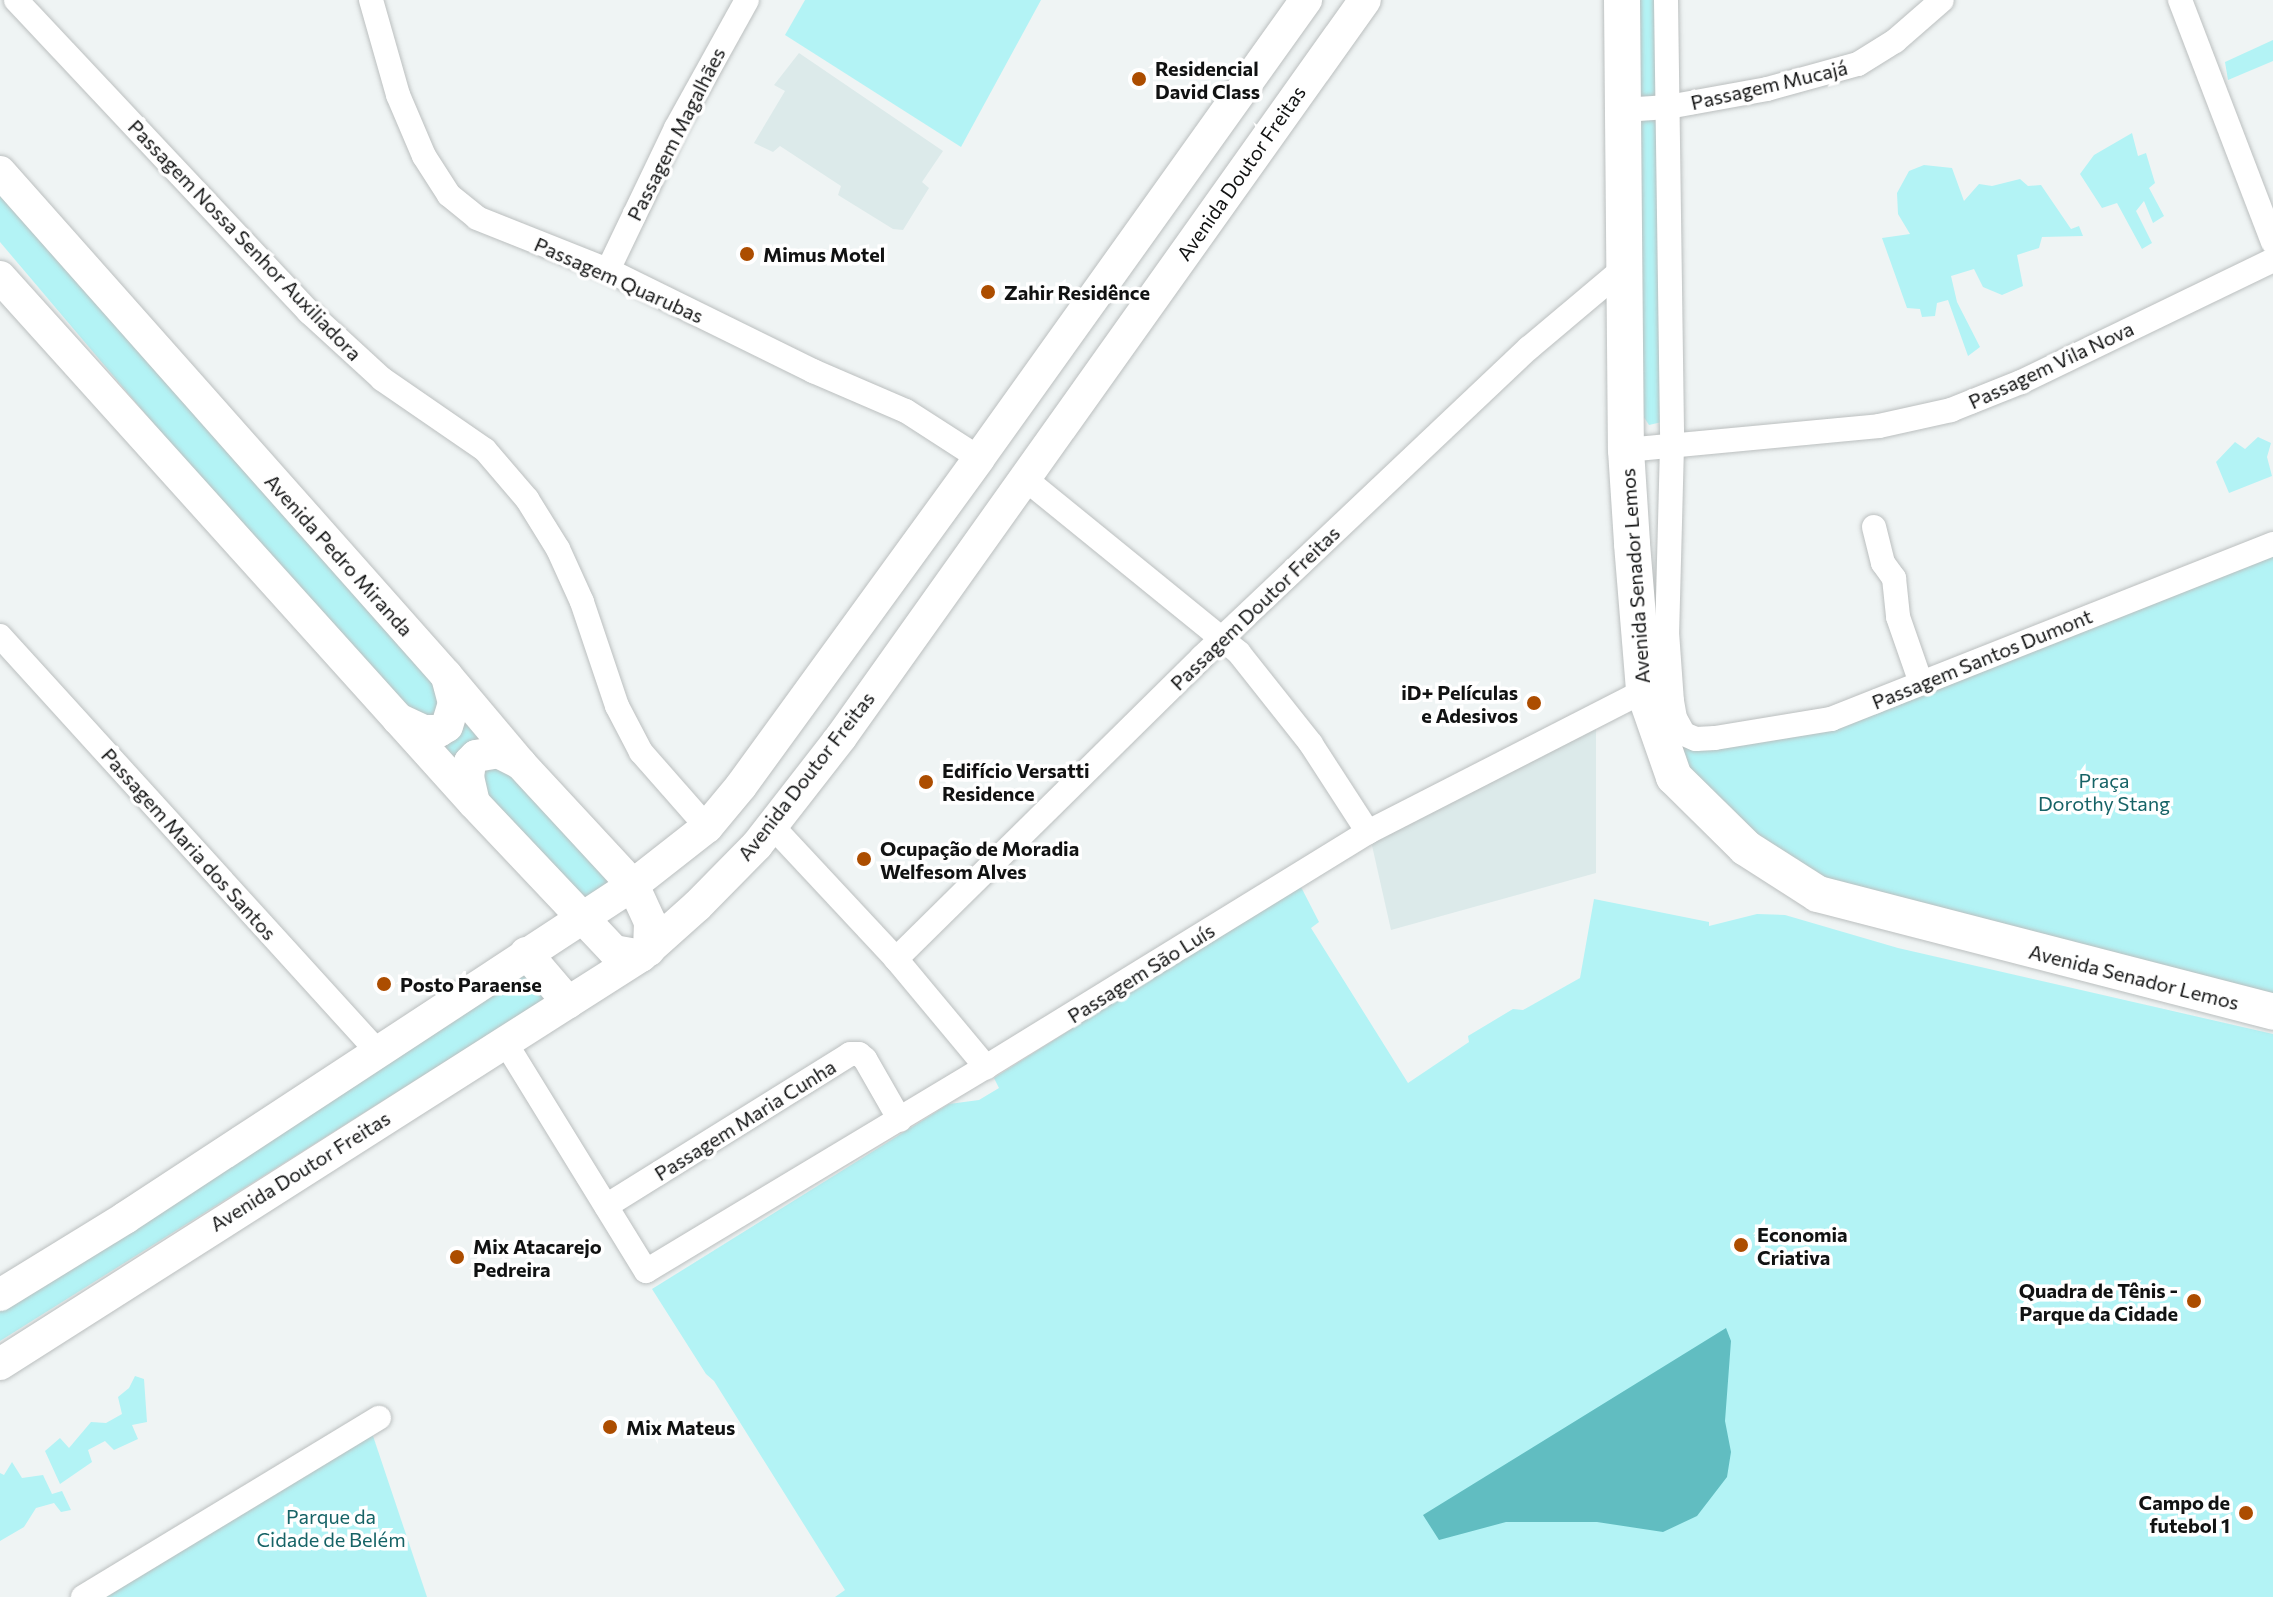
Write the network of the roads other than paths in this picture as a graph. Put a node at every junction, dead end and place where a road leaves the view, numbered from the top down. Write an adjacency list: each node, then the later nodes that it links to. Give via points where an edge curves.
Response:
1 (16, 0): 34 (street, Passagem Nossa Senhor Auxiliadora, via 309,312 382,379 485,450 527,499 582,602 617,706 641,752)
2 (371, 0): 17 (street, Passagem Quarubas, via 398,95 424,156 449,195 477,218)
3 (747, 0): 17 (street, Passagem Magalhães, via 676,128)
4 (1365, 0): 10 (main road, Avenida Doutor Freitas)
5 (1622, 0): 12 (main road, Avenida Senador Lemos)
6 (1666, 0): 11 (street, Avenida Senador Lemos)
7 (1942, 0): 11 (street, Passagem Mucajá, via 1895,41 1858,64 1815,78)
8 (2180, 0): 14 (street)
9 (1297, 13): 10 (main road); 21 (main road)
10 (1323, 58): 22 (main road, Avenida Doutor Freitas)
11 (1668, 107): 12 (street, Passagem Mucajá); 19 (street, Avenida Senador Lemos)
12 (1623, 110): 16 (main road, Avenida Senador Lemos)
13 (0, 172): 27 (main road, Avenida Pedro Miranda)
14 (2273, 242)
15 (2273, 260): 19 (street, Passagem Vila Nova, via 2021,382 1951,410 1879,426)
16 (1624, 268): 20 (main road, Avenida Senador Lemos); 26 (street, Passagem Doutor Freitas, via 1529,348)
17 (608, 270): 21 (street, Passagem Quarubas, via 906,411)
18 (0, 277): 30 (main road)
19 (1672, 446): 20 (street, Passagem Vila Nova); 31 (street, Avenida Senador Lemos, via 1667,632 1672,701)
20 (1626, 450): 29 (main road, Avenida Senador Lemos)
21 (979, 458): 34 (main road)
22 (1024, 478): 26 (street); 35 (main road, Avenida Doutor Freitas)
23 (1874, 527): 28 (street, via 1883,563 1894,578 1898,617)
24 (2273, 544): 28 (street, Passagem Santos Dumont)
25 (0, 636): 45 (street, Passagem Maria dos Santos)
26 (1222, 638): 36 (street, via 1311,744); 41 (street, Passagem Doutor Freitas)
27 (446, 675): 30 (main road, via 454,703 447,726 424,731); 32 (main road, Avenida Pedro Miranda)
28 (1921, 683): 31 (street, Passagem Santos Dumont, via 1831,719 1715,738)
29 (1644, 691): 36 (street, Passagem São Luís); 43 (main road, Avenida Senador Lemos, via 1683,789 1746,848 1818,894)
30 (398, 719): 33 (main road)
31 (1684, 734)
32 (520, 763): 33 (main road, via 498,752 476,756 468,777); 37 (main road, Avenida Pedro Miranda)
33 (474, 803): 38 (main road)
34 (707, 827): 37 (main road)
35 (773, 827): 40 (main road, Avenida Doutor Freitas); 41 (street)
36 (1368, 832): 46 (street, Passagem São Luís)
37 (633, 885): 38 (main road); 40 (main road, Avenida Pedro Miranda, via 650,922)
38 (582, 916): 39 (main road); 40 (main road, via 614,951)
39 (526, 953): 42 (main road); 45 (main road)
40 (645, 953): 42 (main road, Avenida Doutor Freitas)
41 (896, 959): 46 (street)
42 (568, 1002): 44 (main road, Avenida Doutor Freitas)
43 (2273, 1012)
44 (505, 1042): 48 (street); 50 (main road, Avenida Doutor Freitas)
45 (378, 1052): 49 (main road)
46 (986, 1067): 47 (street, Passagem São Luís)
47 (900, 1120): 48 (street, Passagem São Luís, via 646,1271); 48 (street, Passagem Maria Cunha, via 865,1059 850,1054)
48 (606, 1206)
49 (0, 1295)
50 (0, 1364)
51 (379, 1418): 52 (street)
52 (83, 1597)

